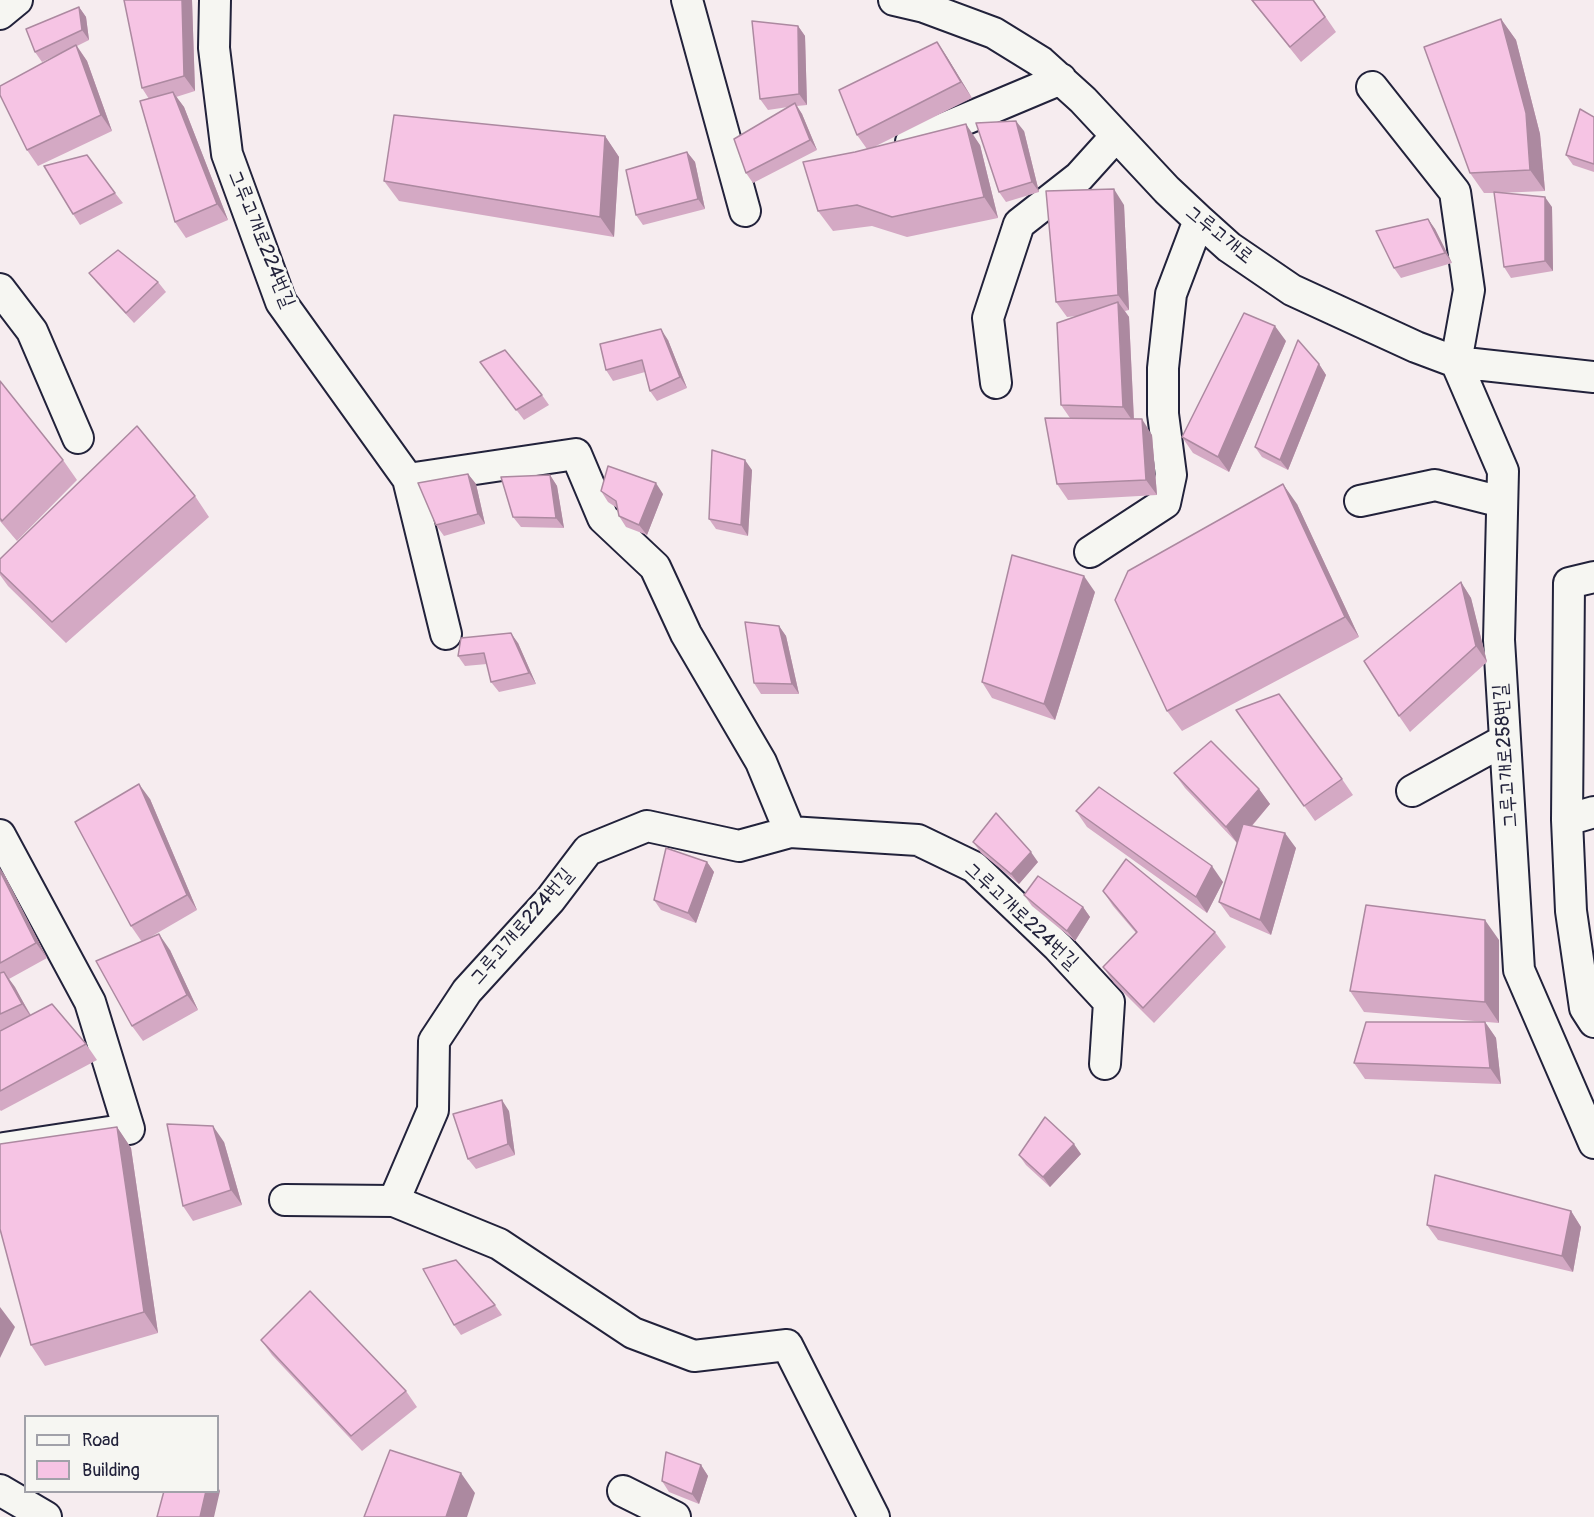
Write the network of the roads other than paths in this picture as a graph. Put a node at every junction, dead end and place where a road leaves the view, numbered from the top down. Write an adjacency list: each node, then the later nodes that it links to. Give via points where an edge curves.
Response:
1 (16, 0): 5 (street)
2 (215, 0): 17 (street, 그루고개로224번길, via 214,48 227,154 281,302)
3 (687, 0): 10 (street)
4 (894, 0): 6 (street, 그루고개로, via 994,33 1041,62)
5 (0, 14)
6 (1060, 79): 8 (street, 그루고개로); 9 (street)
7 (1372, 87): 13 (street, via 1455,192 1469,290)
8 (1116, 136): 11 (street, 그루고개로); 15 (street, via 1079,177 1019,224 988,318)
9 (910, 142)
10 (745, 211)
11 (1199, 220): 13 (street, 그루고개로, via 1229,247 1293,290); 20 (street, via 1171,294 1163,368 1162,414 1171,475 1165,503)
12 (0, 289): 16 (street, via 32,332)
13 (1456, 362): 14 (street, 그루고개로); 19 (street, 그루고개로258번길, via 1503,471)
14 (1594, 377)
15 (996, 383)
16 (78, 438)
17 (408, 479): 22 (street, 그루고개로224번길); 26 (street, via 576,454 603,518 655,567 686,634 761,762)
18 (1360, 501): 19 (street, via 1435,485)
19 (1502, 502): 23 (street, 그루고개로258번길, via 1498,640)
20 (1090, 552)
21 (1594, 577): 25 (street, via 1569,583)
22 (446, 634)
23 (1505, 740): 24 (street); 30 (street, 그루고개로258번길, via 1519,970)
24 (1412, 791)
25 (1580, 816): 28 (street, via 1571,910 1585,1008)
26 (790, 832): 29 (street, 그루고개로224번길, via 918,840 974,867 1058,946 1109,1002); 33 (street, 그루고개로224번길, via 739,846 647,826 588,850 550,900 467,991 434,1041 433,1110)
27 (0, 835): 31 (street, via 90,1002 129,1129)
28 (1594, 1022)
29 (1105, 1064)
30 (1594, 1143)
31 (0, 1151)
32 (285, 1200): 33 (street)
33 (394, 1201): 38 (street, via 499,1244 633,1333 694,1356 787,1346)
34 (0, 1490): 36 (street)
35 (623, 1491): 37 (street)
36 (46, 1517)
37 (675, 1517)
38 (874, 1517)

